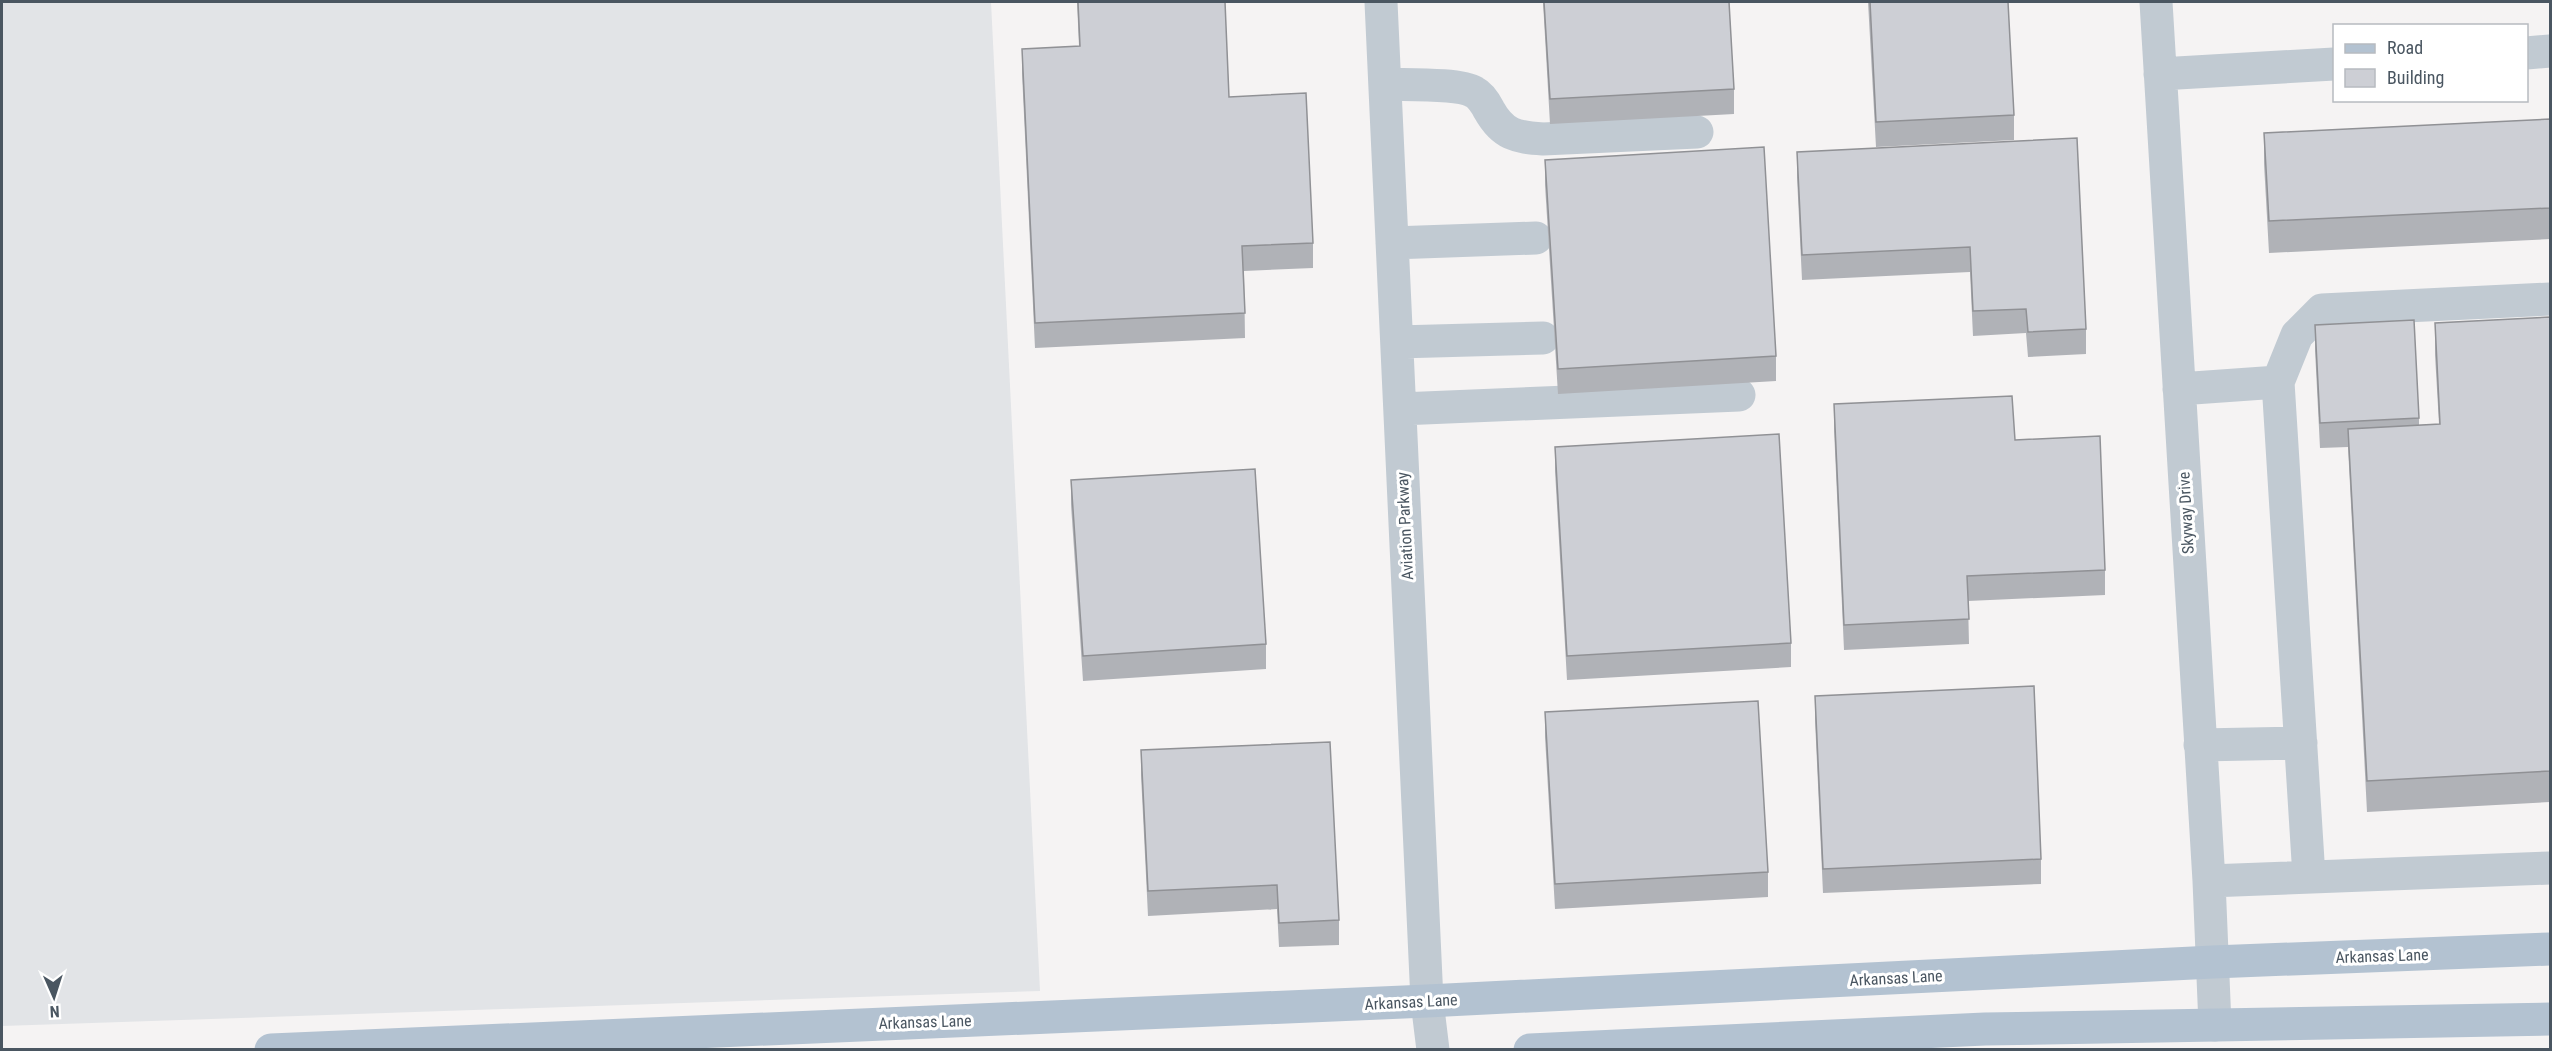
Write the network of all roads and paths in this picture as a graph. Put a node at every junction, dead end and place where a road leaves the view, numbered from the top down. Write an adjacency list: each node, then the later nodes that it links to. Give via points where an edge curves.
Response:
1 (1381, 2): 7 (street, Aviation Parkway)
2 (2156, 2): 6 (street, Skyway Drive)
3 (2550, 51): 4 (street)
4 (2528, 52)
5 (2333, 64): 6 (street)
6 (2160, 74): 15 (street, Skyway Drive)
7 (1385, 84): 8 (street, via 1441,85 1474,91 1497,124 1523,137); 10 (street, Aviation Parkway)
8 (1697, 132)
9 (1536, 238): 10 (street)
10 (1392, 243): 13 (street, Aviation Parkway)
11 (2550, 298): 14 (street, via 2322,310 2297,335)
12 (1543, 338): 13 (street)
13 (1397, 342): 17 (street, Aviation Parkway)
14 (2278, 382): 15 (street); 18 (street)
15 (2179, 389): 19 (street, Skyway Drive)
16 (1739, 395): 17 (street)
17 (1400, 410): 25 (street, Aviation Parkway)
18 (2301, 743): 19 (street); 21 (street)
19 (2200, 745): 22 (street, Skyway Drive)
20 (2550, 868): 21 (street)
21 (2309, 877): 22 (street)
22 (2209, 881): 24 (street, Skyway Drive)
23 (2550, 949): 24 (main road, Arkansas Lane)
24 (2213, 962): 25 (main road, Arkansas Lane); 27 (street, Skyway Drive)
25 (1427, 1001): 29 (main road, Arkansas Lane); 30 (street, Aviation Parkway)
26 (2550, 1019): 27 (main road)
27 (2215, 1025): 28 (main road, via 1985,1029)
28 (1775, 1044): 31 (main road)
29 (271, 1050)
30 (1433, 1050)
31 (1530, 1050)

